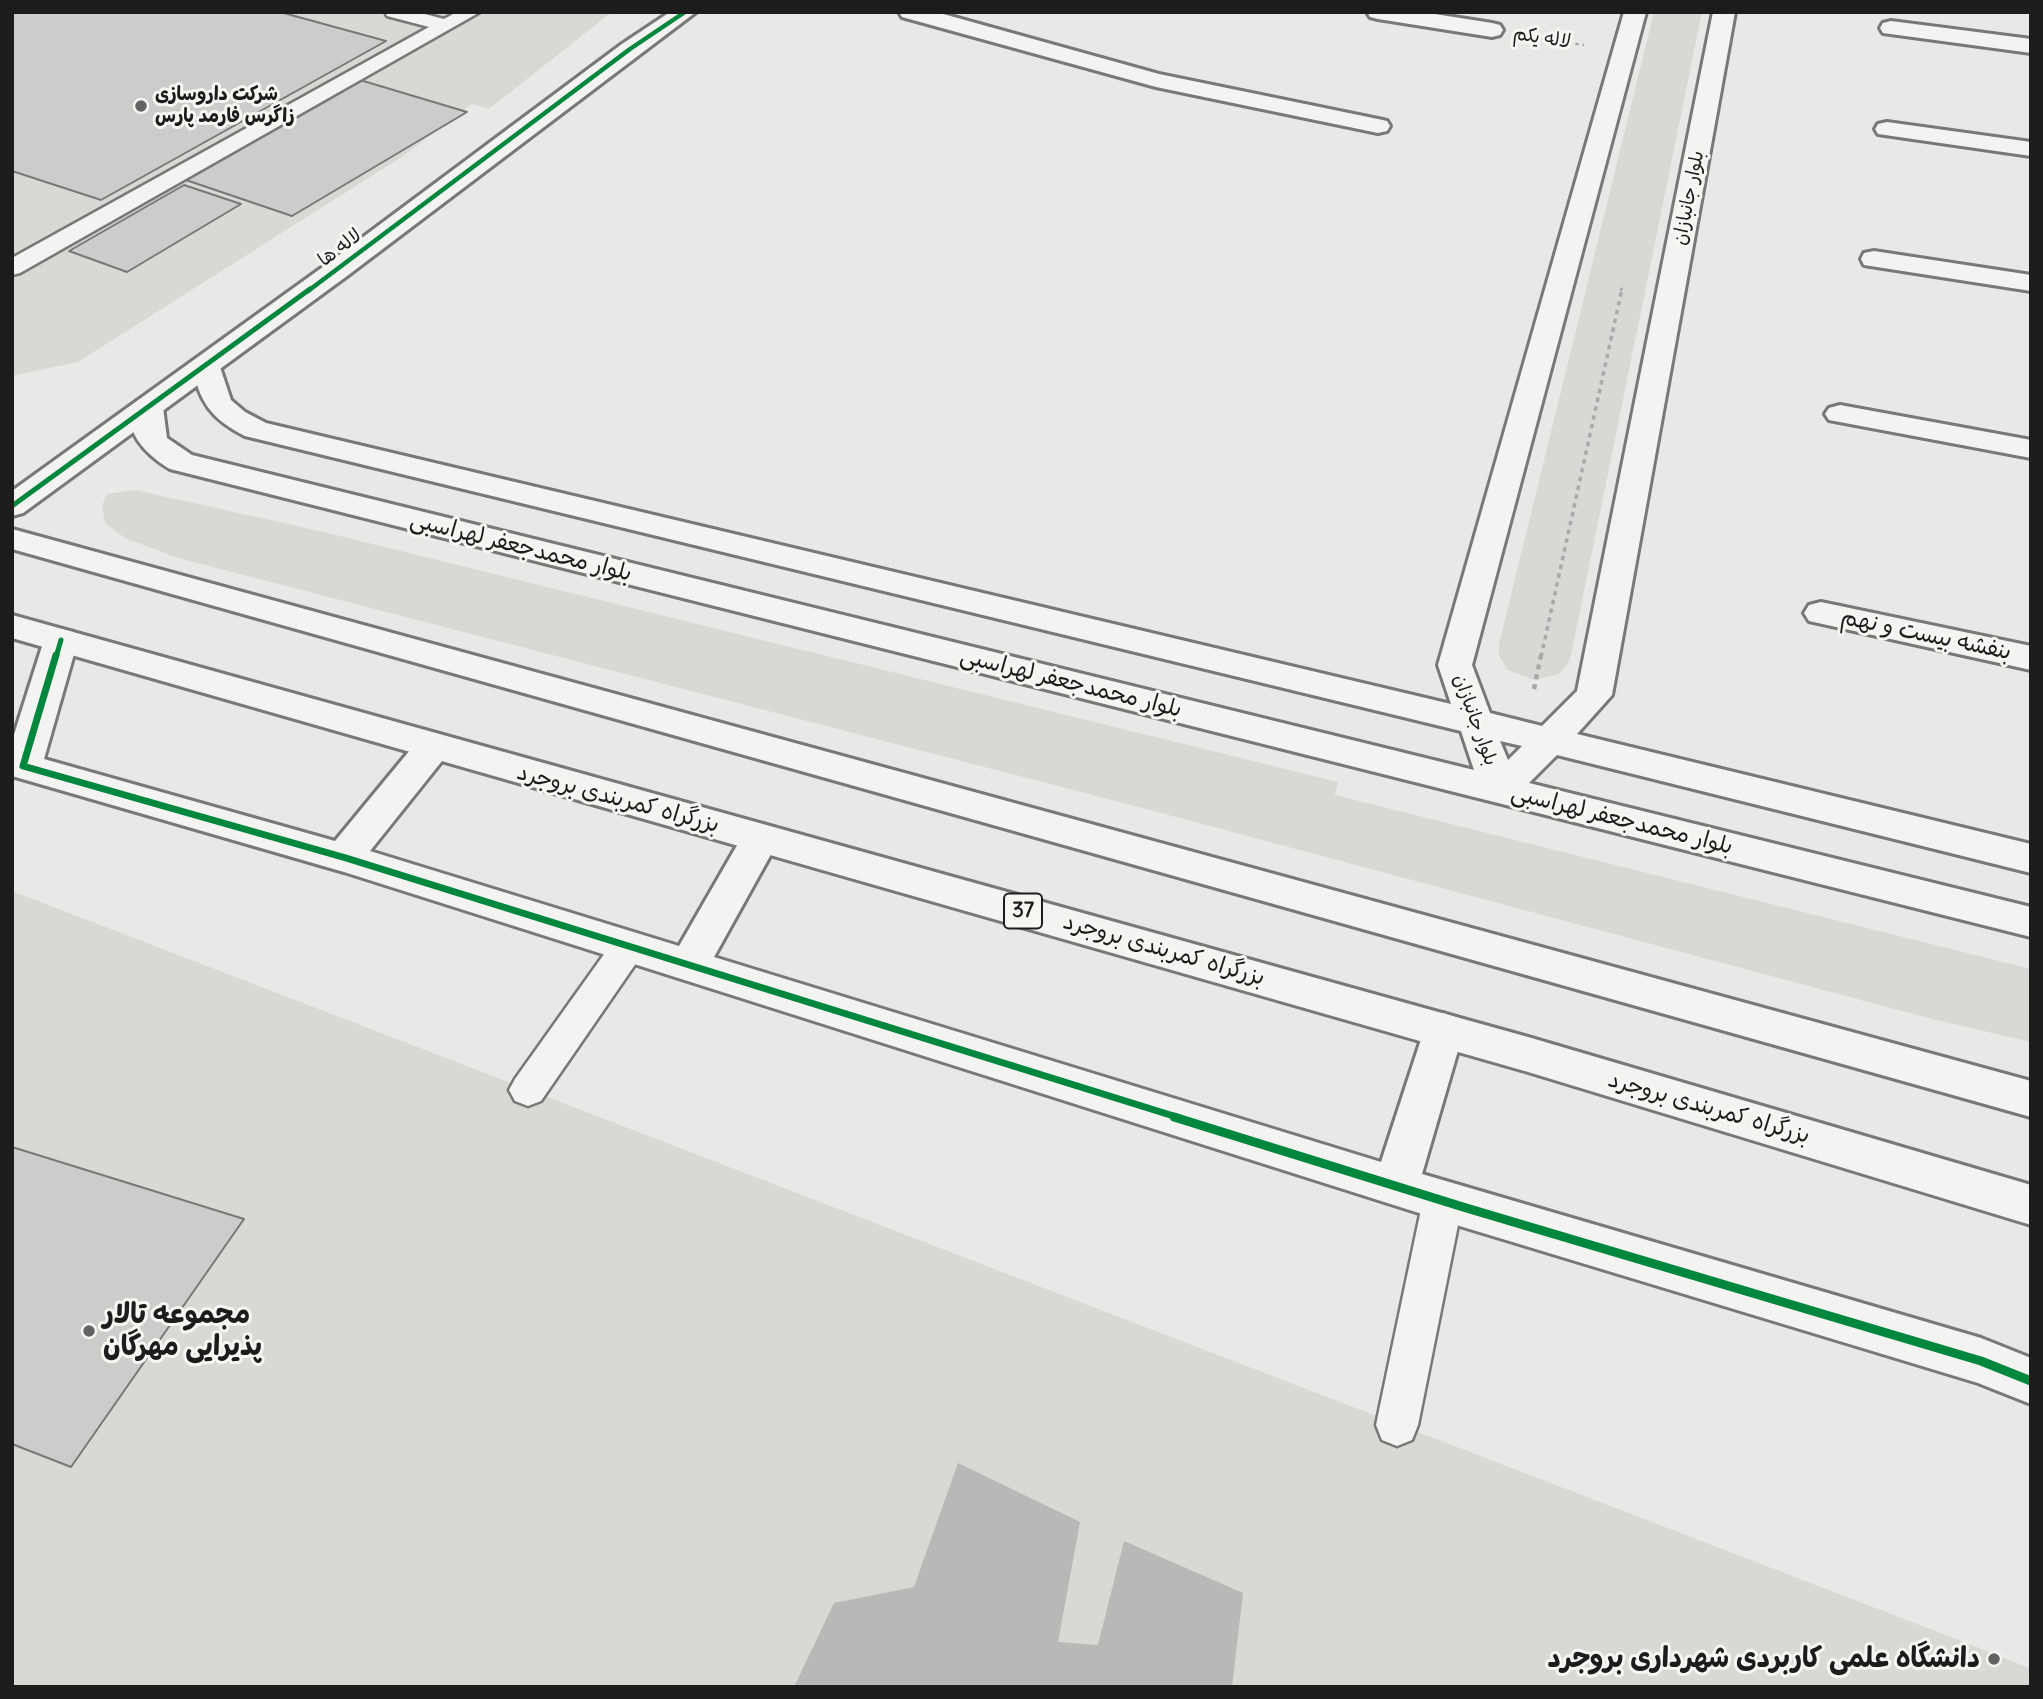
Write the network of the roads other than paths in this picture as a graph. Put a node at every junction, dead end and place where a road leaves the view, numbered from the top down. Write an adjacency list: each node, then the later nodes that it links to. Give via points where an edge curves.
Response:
1 (394, 12): 8 (lane)
2 (471, 12): 8 (lane)
3 (685, 12): 18 (main road, لاله ها)
4 (910, 12): 12 (main road, via 1156,80)
5 (1378, 12): 10 (main road, لاله یکم)
6 (1635, 12): 28 (main road, بلوار جانبازان, via 1455,665)
7 (1724, 12): 29 (main road, بلوار جانبازان, via 1594,695)
8 (446, 26): 16 (lane)
9 (1891, 28): 11 (main road)
10 (1492, 30)
11 (2031, 46)
12 (1378, 126)
13 (1886, 129): 14 (main road)
14 (2031, 149)
15 (1874, 259): 17 (main road)
16 (12, 268)
17 (2031, 283)
18 (207, 364): 19 (main road, لاله ها); 28 (main road, via 214,401 230,417 256,430)
19 (148, 407): 22 (main road, لاله ها); 31 (main road, بلوار محمدجعفر لهراسبی, via 148,436 181,462)
20 (1840, 414): 21 (main road)
21 (2031, 449)
22 (12, 506)
23 (12, 539): 40 (main road)
24 (1821, 613): 27 (main road, بنفشه بیست و نهم)
25 (12, 626): 26 (main road, بزرگراه کمربندی بروجرد / 37)
26 (61, 640): 30 (main road, بزرگراه کمربندی بروجرد / 37); 33 (main road, via 23,766)
27 (2031, 657)
28 (1476, 722): 29 (main road); 31 (main road, بلوار جانبازان)
29 (1537, 737): 31 (main road, بلوار جانبازان); 34 (main road)
30 (433, 747): 32 (main road, بزرگراه کمربندی بروجرد / 37); 33 (main road)
31 (1500, 790): 35 (main road, بلوار محمدجعفر لهراسبی)
32 (761, 838): 37 (main road); 38 (main road, بزرگراه کمربندی بروجرد / 37)
33 (343, 858): 36 (main road)
34 (2031, 859)
35 (2031, 922)
36 (629, 946): 37 (main road); 39 (lane)
37 (689, 965): 41 (main road)
38 (1443, 1030): 41 (main road); 43 (main road, بزرگراه کمربندی بروجرد / 37)
39 (528, 1090)
40 (2031, 1099)
41 (1396, 1186): 42 (main road)
42 (1443, 1200): 44 (main road, via 1981,1361); 45 (lane)
43 (2031, 1205)
44 (2031, 1381)
45 (1397, 1424)

